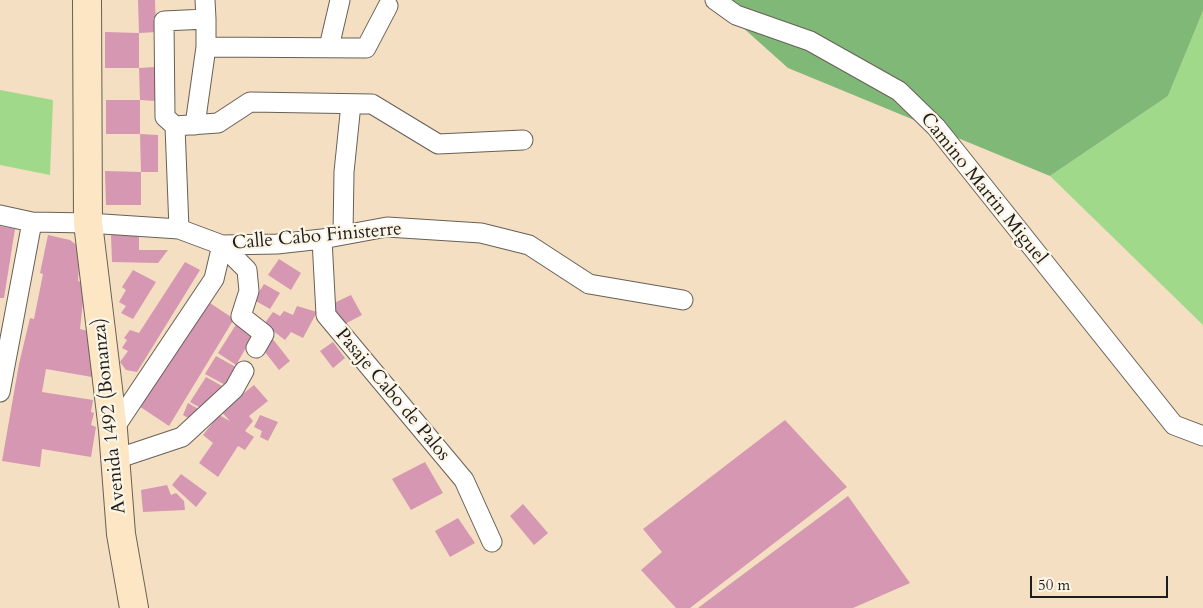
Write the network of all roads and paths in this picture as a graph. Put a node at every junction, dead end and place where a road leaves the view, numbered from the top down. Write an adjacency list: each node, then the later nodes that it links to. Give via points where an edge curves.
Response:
1 (87, 0): 15 (street, Avenida 1492 (Bonanza))
2 (205, 0): 6 (street)
3 (340, 0): 8 (street)
4 (715, 0): 26 (street, Camino Martin Miguel, via 736,15 810,41 899,91 936,127 1174,426)
5 (388, 6): 8 (street, via 366,48)
6 (206, 19): 7 (street); 11 (street, via 164,22 165,117)
7 (206, 47): 8 (street); 10 (street)
8 (329, 48)
9 (351, 104): 10 (street, via 250,102 218,123); 12 (street, via 372,104 438,144); 17 (street, via 344,172)
10 (195, 125): 11 (street)
11 (174, 126): 16 (street)
12 (523, 140)
13 (0, 215): 14 (street, Calle Cabo Finisterre)
14 (32, 222): 15 (street, Calle Cabo Finisterre); 21 (street)
15 (88, 223): 16 (street, Calle Cabo Finisterre); 25 (street, Avenida 1492 (Bonanza))
16 (179, 229): 19 (street, Calle Cabo Finisterre)
17 (343, 234): 18 (street, Calle Cabo Finisterre); 20 (street, Calle Cabo Finisterre, via 387,227 481,233 530,246 589,284)
18 (322, 239): 19 (street, Calle Cabo Finisterre); 28 (street, Pasaje Cabo de Palos, via 326,315 464,480)
19 (222, 245): 22 (street, via 247,270 249,291 241,316 264,334); 25 (street, via 214,279)
20 (683, 300)
21 (7, 314): 24 (street)
22 (256, 348)
23 (244, 371): 27 (street, via 234,389 182,438)
24 (0, 392)
25 (113, 430): 27 (street, Avenida 1492 (Bonanza))
26 (1203, 436)
27 (116, 459): 29 (street, Avenida 1492 (Bonanza), via 121,534)
28 (492, 542)
29 (134, 608)

